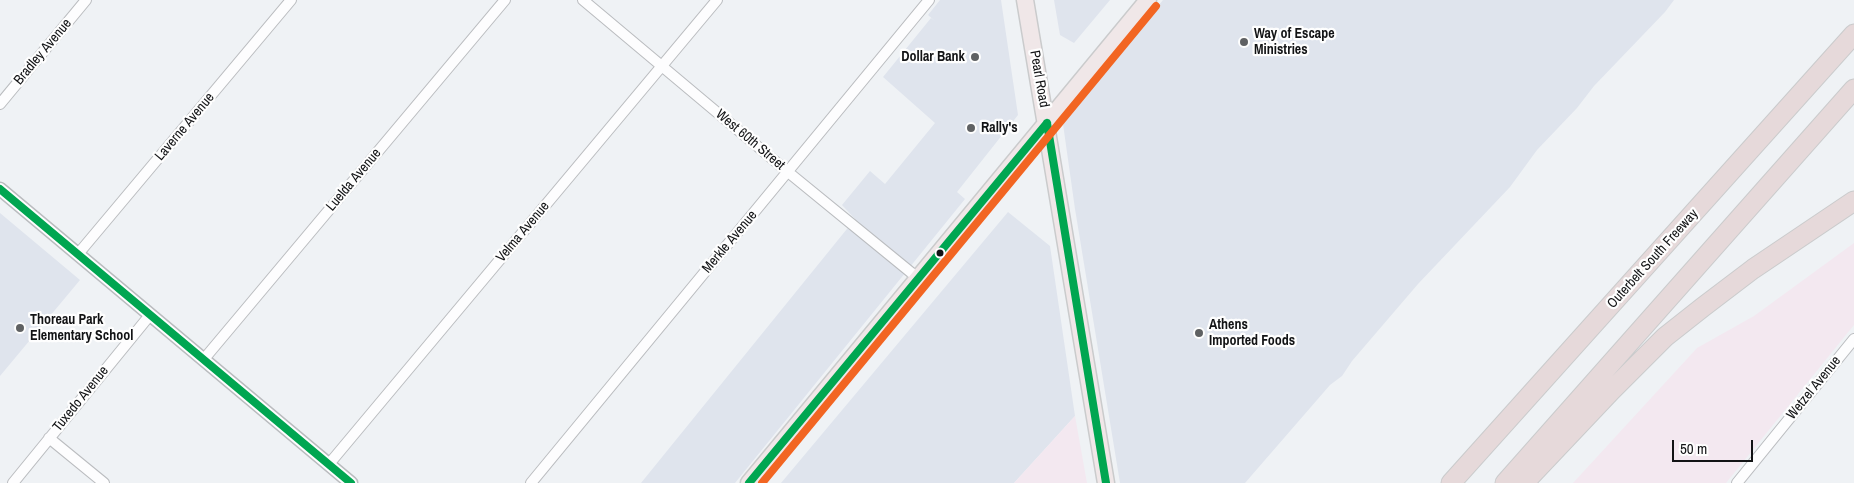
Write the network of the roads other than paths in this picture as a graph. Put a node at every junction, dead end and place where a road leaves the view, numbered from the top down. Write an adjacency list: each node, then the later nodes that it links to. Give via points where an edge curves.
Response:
1 (86, 0): 12 (street, Bradley Avenue)
2 (291, 0): 17 (street, Laverne Avenue)
3 (505, 0): 21 (street, Luelda Avenue)
4 (583, 0): 10 (street, West 60th Street)
5 (717, 0): 10 (street, Velma Avenue)
6 (929, 0): 14 (street, Merkle Avenue)
7 (1025, 0): 13 (main road, Pearl Road)
8 (1148, 0): 13 (main road)
9 (1854, 34): 30 (highway, Outerbelt South Freeway)
10 (662, 66): 14 (street, West 60th Street); 23 (street, Velma Avenue)
11 (1854, 89): 31 (highway)
12 (0, 104)
13 (1047, 123): 18 (main road); 29 (main road, Pearl Road)
14 (788, 172): 18 (street, West 60th Street); 27 (street, Merkle Avenue)
15 (0, 189): 17 (street)
16 (1854, 201): 32 (highway, via 1753,269 1666,337)
17 (78, 254): 19 (street)
18 (919, 279): 28 (main road)
19 (150, 315): 21 (street); 22 (street, Tuxedo Avenue)
20 (1854, 339): 33 (street, Wetzel Avenue)
21 (204, 359): 23 (street)
22 (49, 438): 24 (street, Tuxedo Avenue); 25 (street)
23 (329, 464): 26 (street)
24 (13, 483)
25 (104, 483)
26 (351, 483)
27 (530, 483)
28 (749, 483)
29 (1106, 483)
30 (1451, 483)
31 (1506, 483)
32 (1524, 483)
33 (1737, 483)

